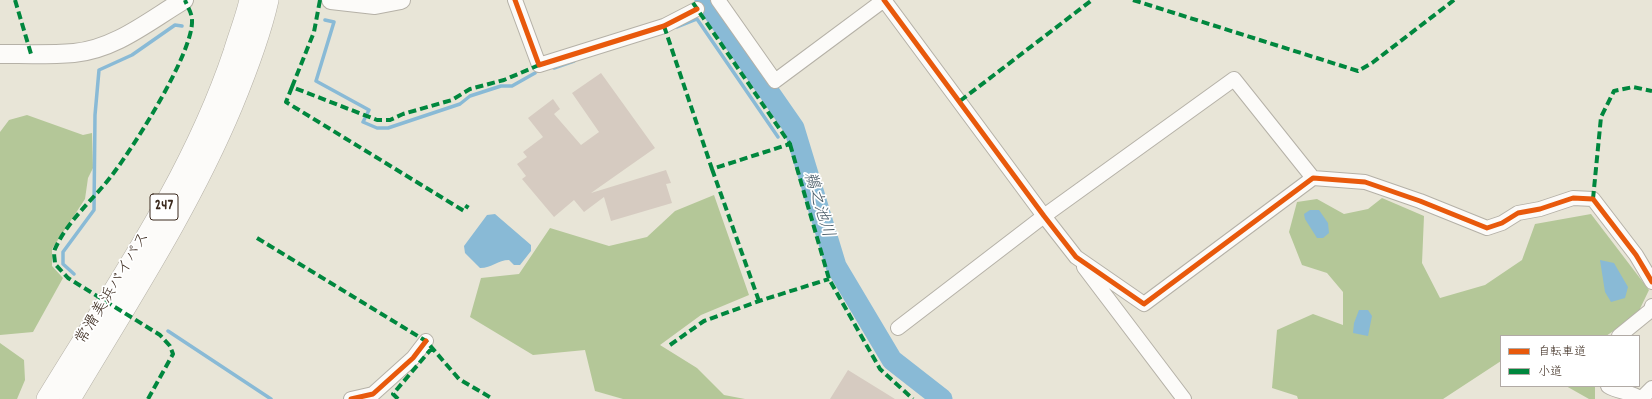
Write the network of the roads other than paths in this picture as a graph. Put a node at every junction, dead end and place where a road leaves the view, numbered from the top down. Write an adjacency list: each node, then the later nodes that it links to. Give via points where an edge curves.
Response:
1 (184, 0): 10 (main road, via 139,29 104,46 75,53)
2 (250, 0): 23 (highway, 常滑美浜バイパス / 247, via 227,73 207,124 172,194)
3 (268, 0): 24 (highway, 常滑美浜バイパス / 247, via 245,75 224,126 184,209)
4 (331, 0): 5 (main road, via 375,5)
5 (400, 0)
6 (515, 0): 9 (street, via 539,65 664,26)
7 (718, 0): 8 (street, via 775,81)
8 (884, 0): 12 (street)
9 (697, 9)
10 (0, 54)
11 (1313, 178): 12 (street, via 1234,79); 13 (street, via 1365,182 1487,228 1502,223 1518,213 1573,198 1593,199); 14 (street, via 1144,304)
12 (1044, 216): 14 (street); 18 (street)
13 (1636, 255): 15 (street); 16 (street)
14 (1076, 256): 26 (street)
15 (1652, 264)
16 (1652, 282)
17 (1652, 306): 19 (street, via 1651,310)
18 (898, 328)
19 (1620, 335)
20 (426, 341): 25 (street, via 413,358 373,394)
21 (1610, 387): 27 (street)
22 (1652, 388): 27 (street)
23 (47, 399)
24 (70, 399)
25 (351, 399)
26 (1184, 399)
27 (1641, 399)

